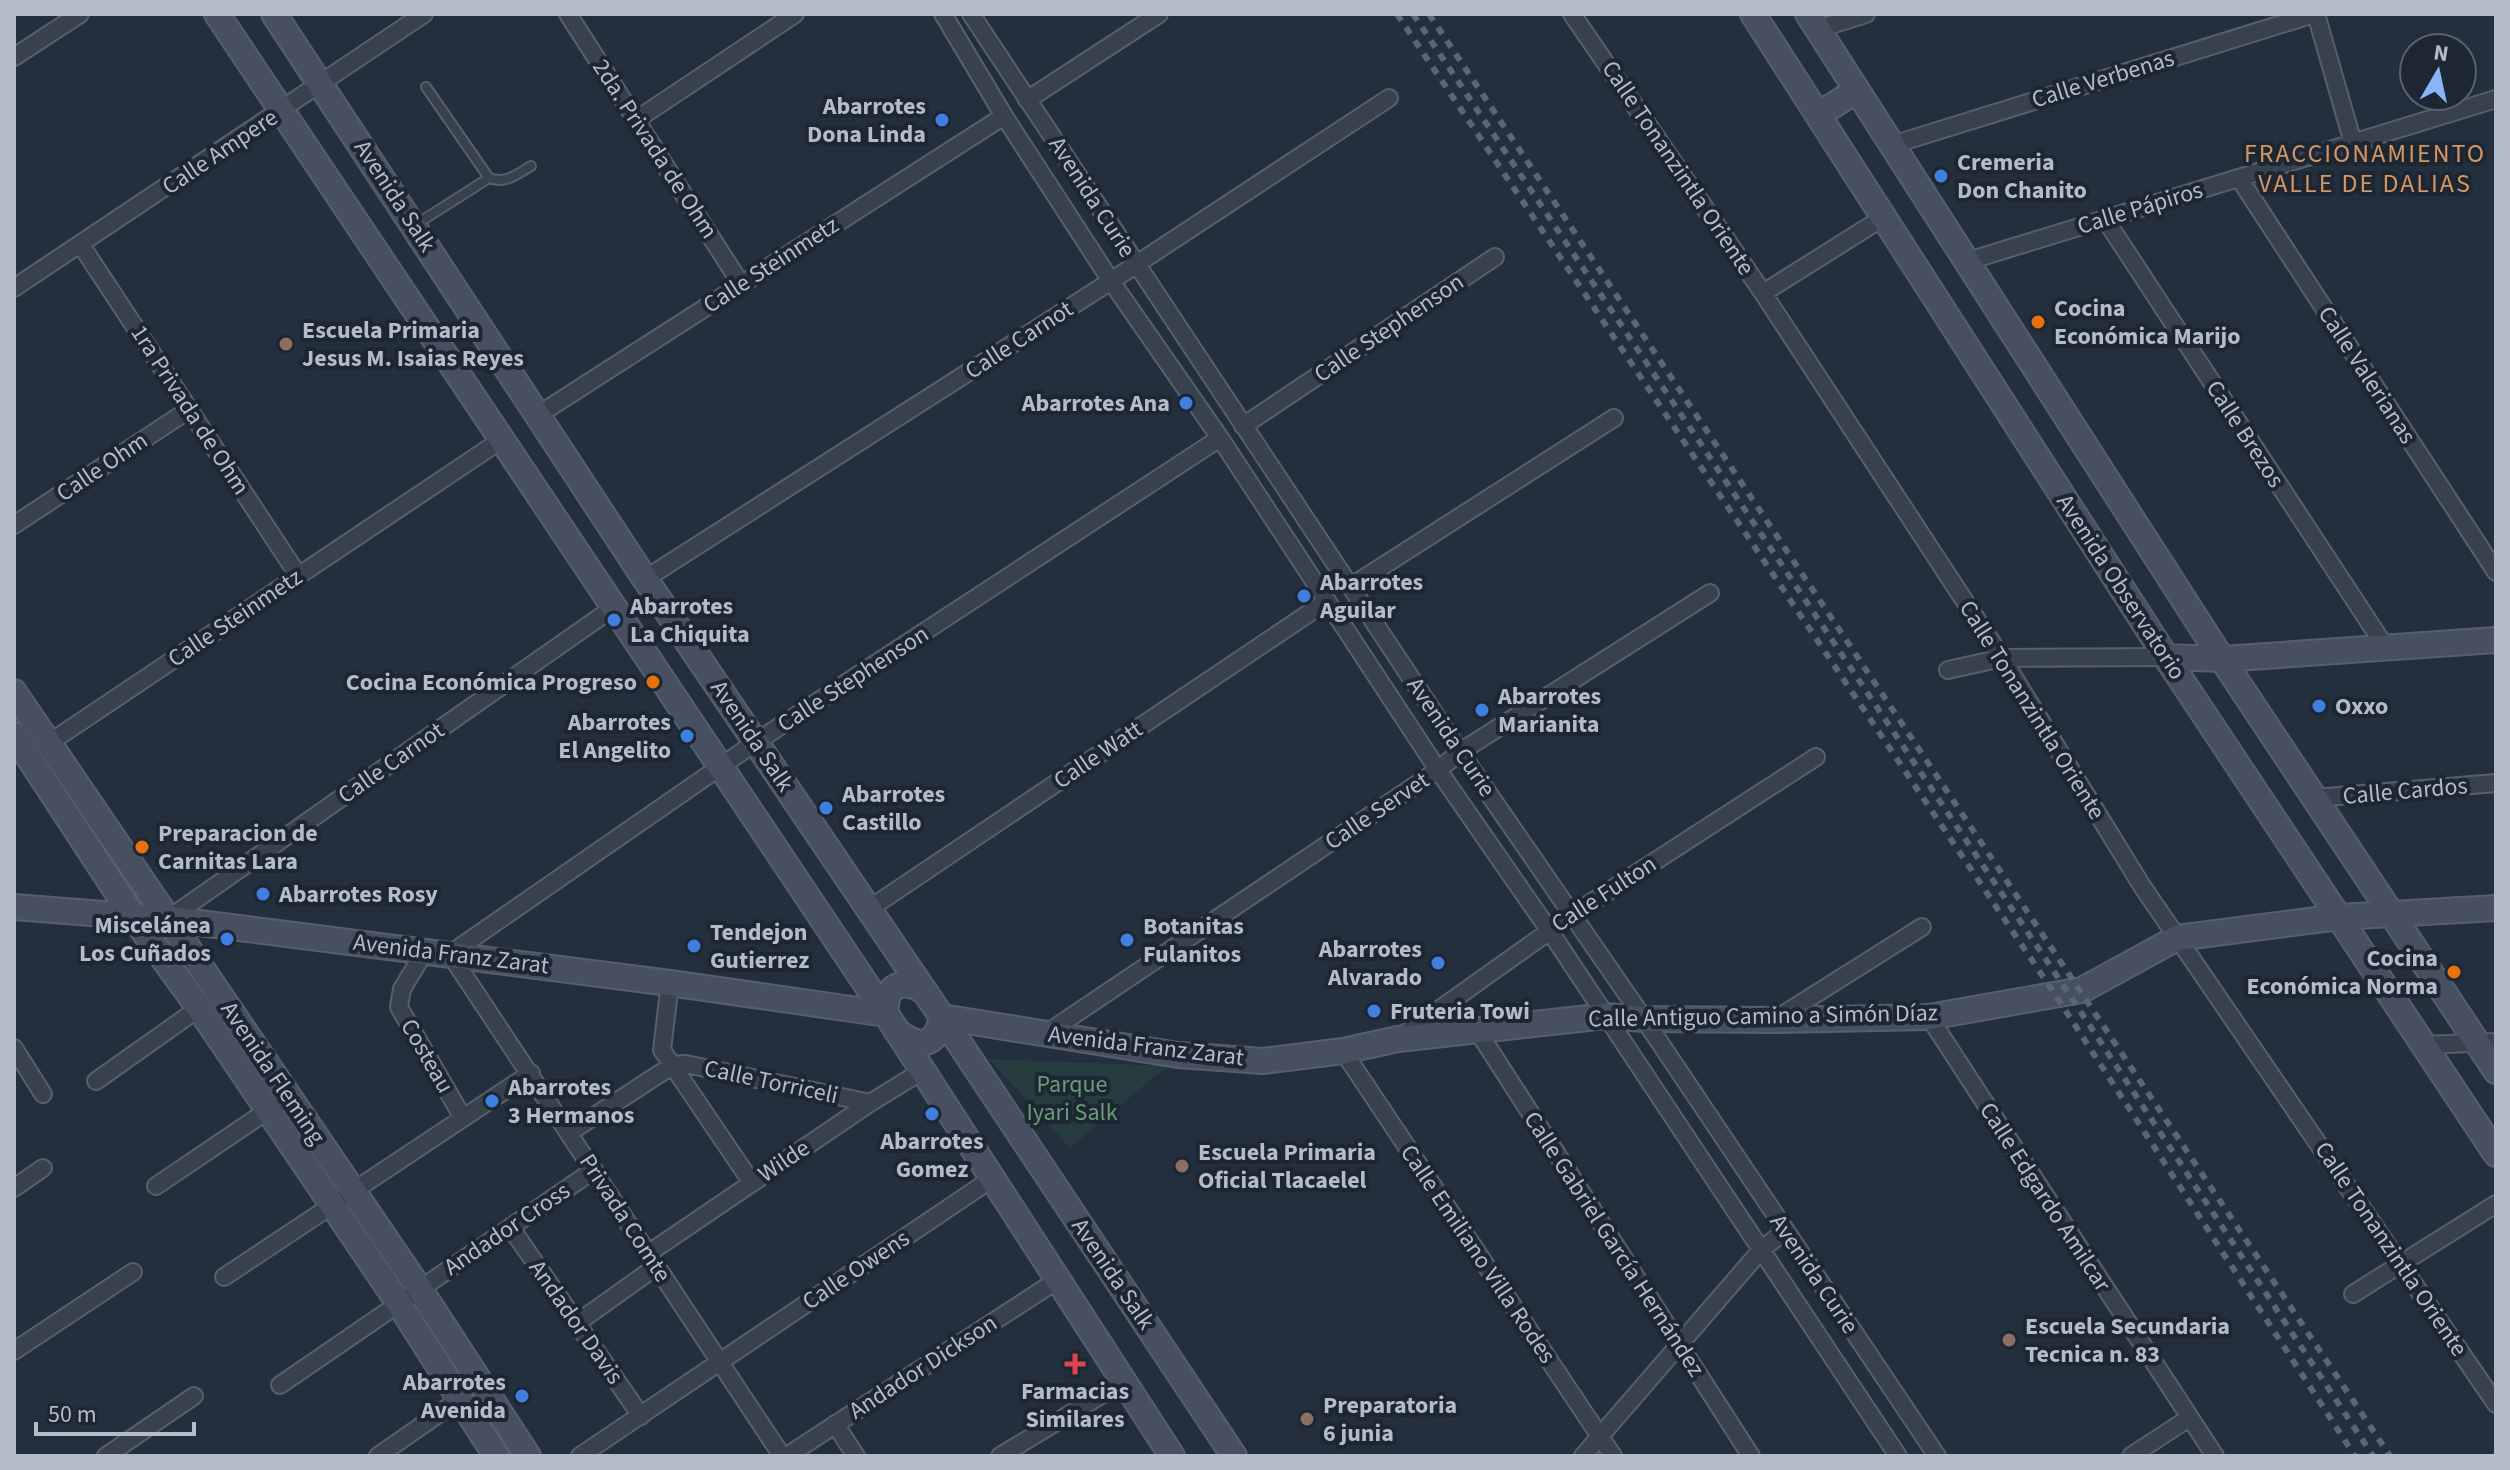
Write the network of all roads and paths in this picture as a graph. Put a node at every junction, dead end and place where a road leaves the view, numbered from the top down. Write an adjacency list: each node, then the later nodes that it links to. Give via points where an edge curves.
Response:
1 (80, 14): 15 (street)
2 (217, 14): 22 (main road, Avenida Salk)
3 (274, 14): 16 (main road, Avenida Salk)
4 (424, 14): 16 (street, Calle Ampere)
5 (568, 14): 25 (street, 2da. Privada de Ohm)
6 (795, 14): 25 (street)
7 (943, 14): 24 (street, Avenida Curie)
8 (971, 14): 21 (street, Avenida Curie)
9 (1159, 14): 21 (street)
10 (1572, 14): 41 (street, Calle Tonanzintla Oriente)
11 (1753, 14): 23 (main road, Avenida Observatorio)
12 (1866, 14): 14 (street)
13 (2315, 14): 26 (street); 27 (street, Calle Verbenas)
14 (1813, 22): 18 (main road, Avenida Observatorio)
15 (14, 57)
16 (321, 84): 22 (street, Calle Ampere); 33 (main road, Avenida Salk)
17 (426, 87): 29 (lane)
18 (1857, 90): 23 (main road); 27 (main road, Avenida Observatorio)
19 (1389, 98): 37 (street, Calle Carnot)
20 (2496, 99): 26 (street, Calle Pápiros)
21 (1027, 100): 37 (street, Avenida Curie)
22 (282, 111): 34 (street, Calle Ampere); 47 (main road, Avenida Salk)
23 (1818, 115): 31 (main road, Avenida Observatorio)
24 (1004, 116): 38 (street, Avenida Curie); 39 (street, Calle Steinmetz)
25 (636, 120): 39 (street, 2da. Privada de Ohm)
26 (2353, 143): 30 (street, Calle Pápiros)
27 (1892, 145): 36 (main road, Avenida Observatorio)
28 (531, 166): 29 (lane, via 507,180)
29 (489, 178): 33 (lane)
30 (2239, 178): 32 (street, Calle Pápiros); 49 (street, Calle Valerianas)
31 (1884, 217): 41 (street); 58 (main road, Avenida Observatorio)
32 (2105, 219): 36 (street, Calle Pápiros); 57 (street, Calle Brezos)
33 (414, 225): 43 (main road, Avenida Salk)
34 (81, 245): 40 (street, Calle Ampere); 42 (street, 1ra Privada de Ohm)
35 (1495, 257): 45 (street, Calle Stephenson)
36 (1968, 261): 60 (main road, Avenida Observatorio)
37 (1135, 263): 38 (street, Calle Carnot); 45 (street, Avenida Curie)
38 (1111, 281): 46 (street, Avenida Curie); 51 (street, Calle Carnot)
39 (741, 284): 43 (street, Calle Steinmetz)
40 (14, 288)
41 (1763, 293): 59 (street, Calle Tonanzintla Oriente)
42 (190, 409): 48 (street, Calle Ohm); 50 (street, 1ra Privada de Ohm)
43 (538, 415): 51 (main road, Avenida Salk)
44 (1614, 418): 52 (street)
45 (1243, 426): 52 (street, Avenida Curie)
46 (1220, 438): 54 (street, Avenida Curie); 64 (street, Calle Stephenson)
47 (501, 440): 50 (street, Calle Steinmetz); 55 (main road, Avenida Salk)
48 (14, 525)
49 (2496, 572)
50 (298, 575): 66 (street, Calle Steinmetz)
51 (645, 579): 64 (main road, Avenida Salk)
52 (1350, 587): 65 (street, Avenida Curie)
53 (1710, 593): 65 (street, Calle Servet)
54 (1327, 601): 69 (street, Avenida Curie); 74 (street, Calle Watt)
55 (613, 608): 68 (main road, Avenida Salk); 79 (street, Calle Carnot)
56 (2496, 640): 57 (main road)
57 (2386, 648): 60 (main road)
58 (2166, 657): 59 (street); 60 (main road); 77 (main road, Avenida Observatorio)
59 (2002, 658): 61 (street); 82 (street, Calle Tonanzintla Oriente)
60 (2222, 659): 71 (main road, Avenida Observatorio)
61 (1948, 670)
62 (14, 692): 66 (main road, Avenida Fleming)
63 (14, 735): 66 (main road, Avenida Fleming)
64 (756, 742): 68 (street, Calle Stephenson); 74 (main road, Avenida Salk)
65 (1460, 752): 69 (street, Calle Servet); 75 (street, Avenida Curie)
66 (30, 755): 78 (main road, Avenida Fleming); 79 (main road, Avenida Fleming)
67 (1816, 757): 75 (street, Calle Fulton)
68 (720, 768): 84 (street, Calle Stephenson); 93 (main road, Avenida Salk)
69 (1438, 770): 81 (street, Avenida Curie); 95 (street, Calle Servet)
70 (2496, 783): 71 (street, Calle Cardos)
71 (2314, 798): 76 (main road, Avenida Observatorio)
72 (14, 907): 78 (main road, Avenida Franz Zarat)
73 (2496, 908): 76 (main road, Calle Antiguo Camino a Simón Díaz)
74 (869, 909): 86 (main road, Avenida Salk)
75 (1572, 915): 81 (street, Calle Fulton); 91 (street, Avenida Curie)
76 (2392, 916): 77 (main road, Calle Antiguo Camino a Simón Díaz); 97 (main road, Avenida Observatorio)
77 (2339, 917): 82 (main road, Calle Antiguo Camino a Simón Díaz); 98 (main road, Avenida Observatorio)
78 (134, 918): 79 (main road, Avenida Franz Zarat); 87 (main road, Avenida Fleming)
79 (168, 919): 83 (main road, Avenida Franz Zarat); 107 (main road, Avenida Fleming)
80 (1922, 927): 92 (street)
81 (1549, 930): 88 (street, Avenida Curie); 96 (street, Calle Fulton)
82 (2177, 938): 90 (main road, Calle Antiguo Camino a Simón Díaz, via 2082,990); 126 (street, Calle Tonanzintla Oriente)
83 (425, 951): 84 (main road, Avenida Franz Zarat); 110 (street, Costeau, via 402,989 399,1007)
84 (450, 954): 85 (main road, Avenida Franz Zarat); 104 (street, Privada Comte)
85 (670, 983): 93 (main road, Avenida Franz Zarat); 101 (street, Calle Torriceli, via 661,1043)
86 (926, 993): 89 (main road, Avenida Salk); 93 (main road, via 914,985 893,988 885,1000)
87 (199, 1008): 105 (street); 109 (main road, Avenida Fleming)
88 (1606, 1016): 91 (main road, Calle Antiguo Camino a Simón Díaz); 94 (main road, Calle Antiguo Camino a Simón Díaz); 124 (street, Avenida Curie)
89 (942, 1017): 93 (main road, via 928,1042 915,1043); 95 (main road, Avenida Franz Zarat); 155 (main road, Avenida Salk)
90 (1929, 1017): 92 (main road, Calle Antiguo Camino a Simón Díaz); 143 (street, Calle Edgardo Amilcar)
91 (1644, 1019): 92 (main road, Calle Antiguo Camino a Simón Díaz); 123 (street, Avenida Curie)
92 (1774, 1020)
93 (891, 1022): 102 (main road, Avenida Salk)
94 (1477, 1030): 96 (main road, Calle Antiguo Camino a Simón Díaz); 134 (street, Calle Gabriel García Hernández)
95 (1047, 1033): 100 (main road, Avenida Franz Zarat, via 1178,1055 1263,1061)
96 (1398, 1039): 100 (main road, Avenida Franz Zarat)
97 (2487, 1043): 98 (street); 103 (main road, Avenida Observatorio)
98 (2424, 1045): 112 (main road, Avenida Observatorio)
99 (14, 1048): 106 (street)
100 (1343, 1051): 145 (street, Calle Emiliano Villa Rodes)
101 (673, 1065): 108 (street, Calle Torriceli); 111 (street); 116 (street, Calle Torriceli)
102 (922, 1071): 108 (street, Wilde); 115 (main road, Avenida Salk)
103 (2496, 1071)
104 (531, 1073): 110 (street); 111 (street, Privada Comte)
105 (96, 1081)
106 (43, 1094)
107 (289, 1096): 109 (street); 119 (main road, Avenida Fleming)
108 (870, 1103): 116 (street, Wilde)
109 (268, 1110): 117 (street); 121 (main road, Avenida Fleming)
110 (463, 1118): 119 (street)
111 (570, 1132): 114 (street, Privada Comte)
112 (2496, 1154)
113 (43, 1168): 118 (street)
114 (594, 1170): 122 (street, Andador Cross); 125 (street, Privada Comte)
115 (993, 1178): 129 (main road, Avenida Salk); 136 (street, Calle Owens)
116 (752, 1183): 125 (street, Wilde)
117 (156, 1186)
118 (14, 1188)
119 (353, 1191): 121 (street); 130 (main road, Avenida Fleming)
120 (2496, 1204): 126 (street)
121 (332, 1205): 128 (street); 132 (main road, Avenida Fleming)
122 (511, 1228): 130 (street, Andador Cross); 133 (street, Andador Davis)
123 (1785, 1231): 124 (street); 160 (street, Avenida Curie)
124 (1762, 1249): 134 (street); 159 (street, Avenida Curie)
125 (653, 1259): 133 (street, Wilde); 136 (street, Privada Comte)
126 (2402, 1264): 131 (street); 141 (street, Calle Tonanzintla Oriente)
127 (133, 1272): 135 (street)
128 (224, 1277)
129 (1059, 1279): 137 (main road, Avenida Salk); 144 (street, Andador Dickson)
130 (419, 1288): 132 (street, Andador Cross); 150 (main road, Avenida Fleming)
131 (2353, 1294)
132 (398, 1302): 138 (street, Andador Cross); 140 (main road, Avenida Fleming)
133 (577, 1323): 142 (street, Andador Davis)
134 (1679, 1347): 145 (street); 158 (street, Calle Gabriel García Hernández)
135 (14, 1351)
136 (720, 1362): 142 (street, Calle Owens); 152 (street, Privada Comte)
137 (1123, 1382): 146 (street); 154 (main road, Avenida Salk)
138 (280, 1385)
139 (194, 1396): 147 (street)
140 (460, 1399): 148 (street); 149 (main road, Avenida Fleming)
141 (2496, 1404)
142 (641, 1416): 151 (street, Calle Owens)
143 (2189, 1418): 161 (street); 162 (street, Calle Edgardo Amilcar)
144 (835, 1424): 152 (street, Andador Dickson); 153 (street)
145 (1599, 1435): 156 (street); 157 (street, Calle Emiliano Villa Rodes)
146 (1010, 1453)
147 (106, 1456)
148 (378, 1456)
149 (496, 1456)
150 (528, 1456)
151 (580, 1456)
152 (784, 1456)
153 (856, 1456)
154 (1172, 1456)
155 (1234, 1456)
156 (1583, 1456)
157 (1613, 1456)
158 (1751, 1456)
159 (1898, 1456)
160 (1937, 1456)
161 (2131, 1456)
162 (2215, 1456)

